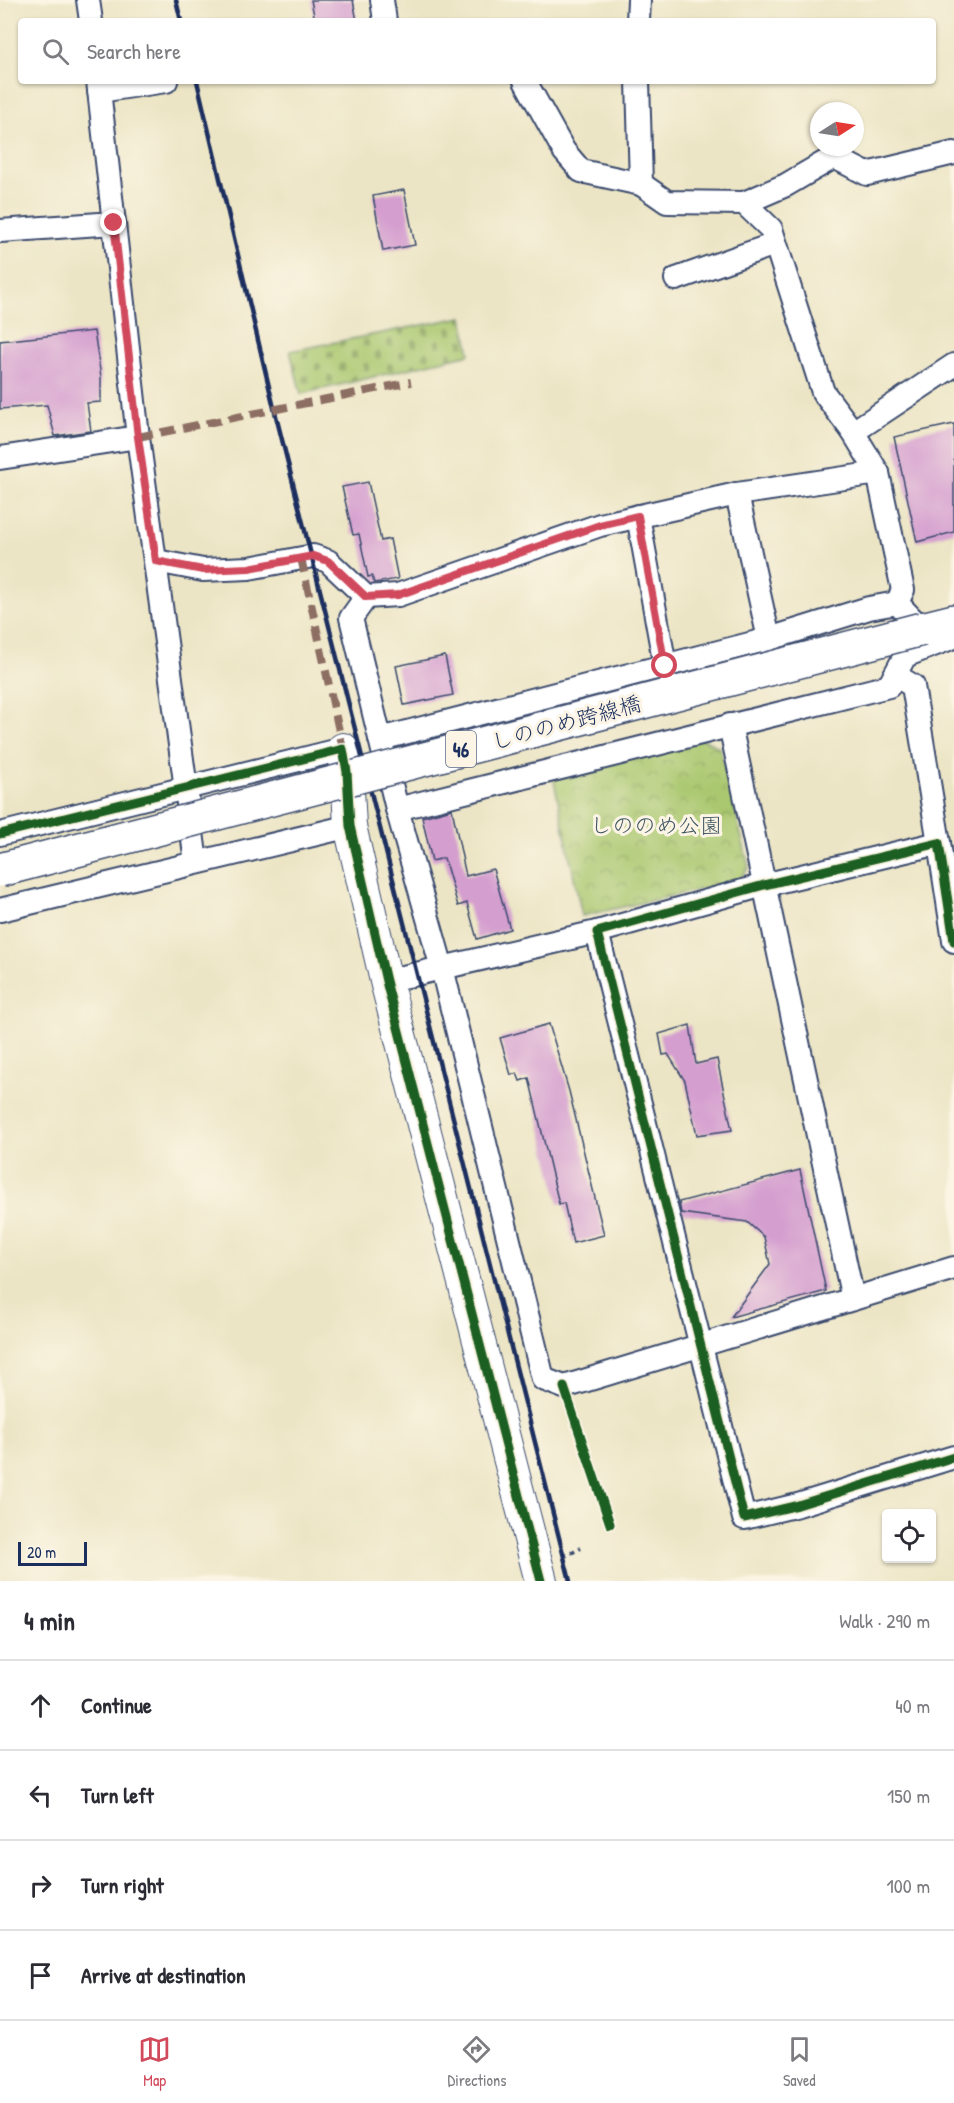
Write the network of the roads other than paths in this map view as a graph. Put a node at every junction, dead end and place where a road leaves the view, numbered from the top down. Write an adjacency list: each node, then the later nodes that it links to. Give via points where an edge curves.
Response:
1 (88, 0): 4 (street)
2 (382, 0): 5 (street)
3 (639, 0): 6 (street)
4 (91, 18)
5 (385, 18)
6 (638, 18)
7 (125, 84): 10 (street)
8 (527, 84): 12 (street, via 564,151 581,171)
9 (638, 84): 12 (street)
10 (98, 86): 14 (street)
11 (954, 153): 13 (street, via 867,174 834,157 786,185)
12 (641, 184): 13 (street, via 667,202)
13 (744, 203): 16 (street, via 771,229)
14 (114, 223): 15 (street); 20 (street)
15 (0, 231)
16 (775, 244): 17 (street); 19 (street, via 823,392)
17 (676, 279)
18 (954, 365): 19 (street)
19 (853, 432): 22 (street)
20 (138, 437): 21 (street); 25 (street)
21 (0, 458)
22 (878, 472): 23 (street); 27 (street, via 903,590)
23 (737, 494): 24 (street); 31 (street)
24 (638, 516): 26 (street, via 600,525 398,595); 32 (street)
25 (156, 561): 26 (street, via 203,570 249,568 313,556 328,561); 37 (street)
26 (366, 597): 35 (street, via 351,618)
27 (897, 603): 29 (street); 31 (street)
28 (954, 621): 29 (main road, 46)
29 (922, 629): 43 (main road, しののめ跨線橋 / 46, bridge)
30 (954, 637): 33 (street, via 905,656)
31 (769, 639): 32 (street)
32 (665, 666): 35 (street)
33 (895, 675): 34 (street, via 889,686); 41 (street, via 912,686)
34 (730, 725): 38 (street); 44 (street)
35 (380, 739): 38 (street)
36 (343, 748): 37 (street); 39 (street)
37 (185, 787): 40 (street); 42 (street)
38 (397, 809): 48 (street)
39 (350, 826): 42 (street); 49 (street)
40 (0, 834)
41 (939, 843): 44 (street); 47 (street)
42 (196, 862): 45 (street)
43 (0, 870)
44 (764, 885): 46 (street); 51 (street)
45 (0, 910)
46 (597, 932): 48 (street); 52 (street)
47 (954, 941)
48 (442, 968): 49 (street); 52 (street, via 543,1379 564,1387)
49 (386, 981): 54 (street)
50 (954, 1268): 51 (street)
51 (853, 1299): 52 (street)
52 (700, 1347): 53 (street, via 744,1518)
53 (954, 1457)
54 (541, 1581)

